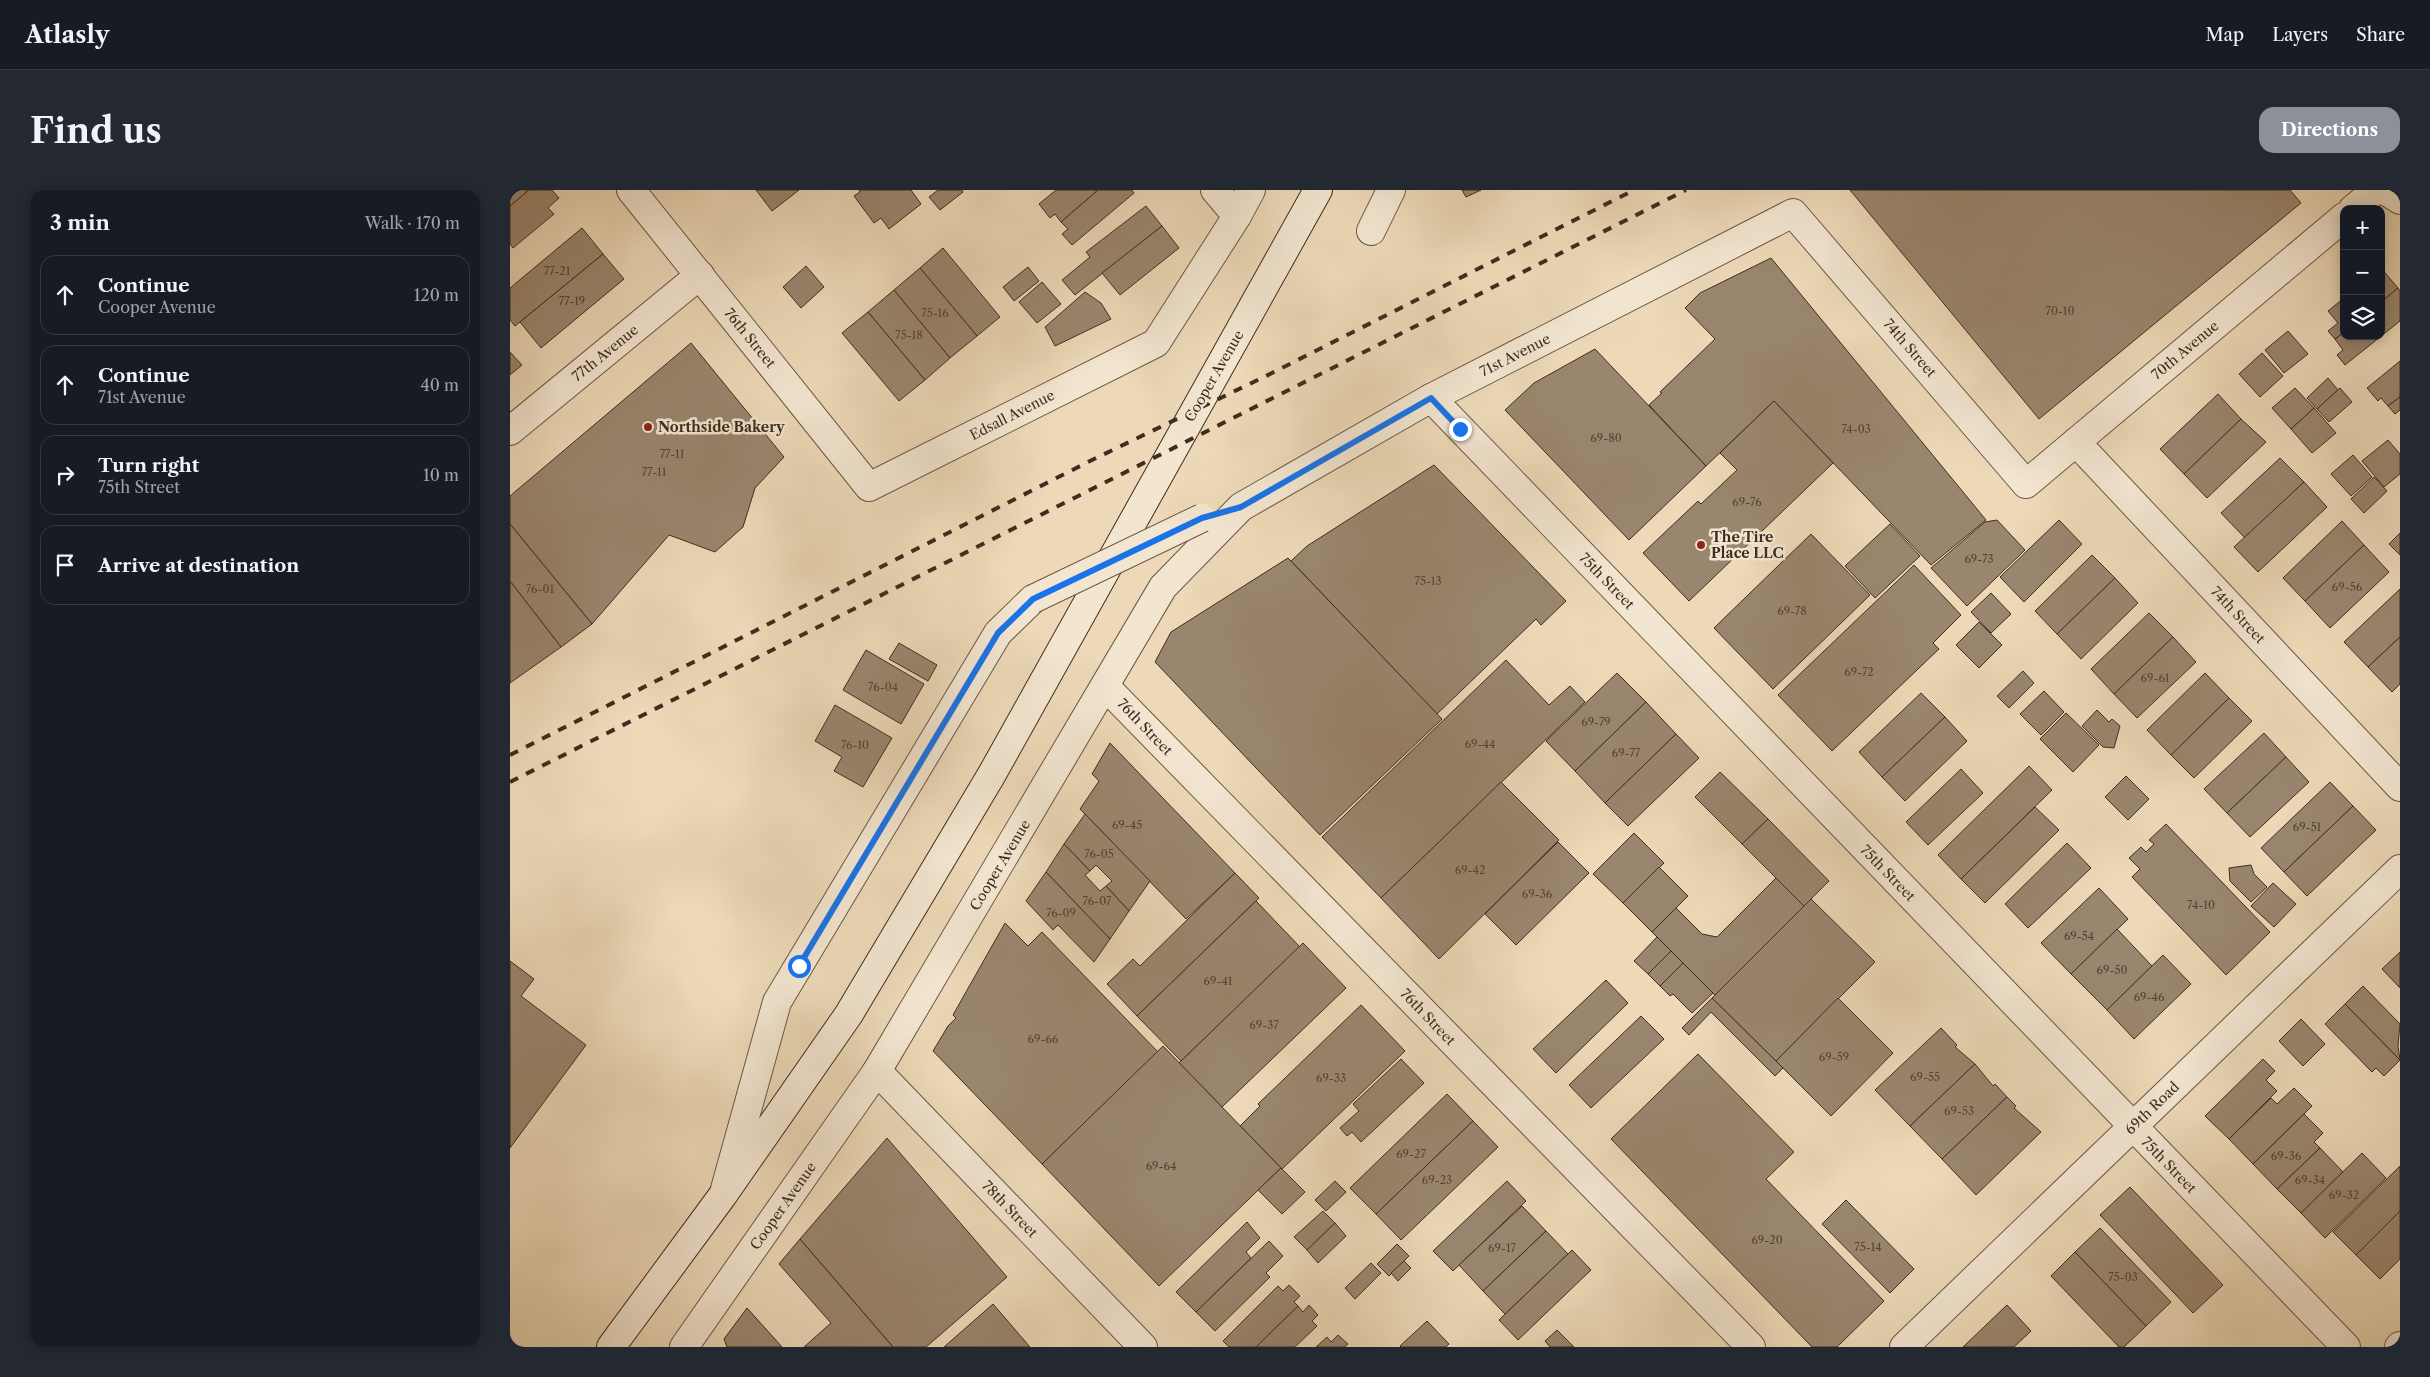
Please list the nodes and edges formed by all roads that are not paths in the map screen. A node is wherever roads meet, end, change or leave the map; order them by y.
1 (631, 190) edge
2 (1215, 190) edge
3 (1251, 190) edge
4 (1318, 190) edge
5 (1392, 190) edge
6 (2376, 190) edge
7 (2384, 190) edge
8 (2400, 200) edge
9 (2359, 205) edge
10 (1793, 213) joint
11 (1237, 216) junction
12 (2340, 220) edge
13 (1371, 231) dead end
14 (700, 275) junction
15 (1431, 398) junction
16 (510, 431) edge
17 (2076, 442) junction
18 (2026, 484) joint
19 (869, 487) joint
20 (1241, 507) junction
21 (1105, 686) junction
22 (2400, 787) edge
23 (2400, 869) edge
24 (878, 1071) junction
25 (2132, 1127) junction
26 (723, 1195) junction
27 (611, 1347) edge
28 (684, 1347) edge
29 (1143, 1347) edge
30 (1751, 1347) edge
31 (1904, 1347) edge
32 (2346, 1347) edge

1 - 14 street, 76th Street
2 - 11 street
3 - 11 street
4 - 26 street, Cooper Avenue
5 - 13 street
6 - 9 street
7 - 8 street
10 - 15 street, 71st Avenue
10 - 18 street, 74th Street
11 - 19 street, Edsall Avenue
12 - 17 street, 70th Avenue
14 - 16 street, 77th Avenue
14 - 19 street, 76th Street
15 - 20 street, 71st Avenue
15 - 25 street, 75th Street
17 - 18 street, 70th Avenue
17 - 22 street, 74th Street
20 - 21 street, Cooper Avenue
20 - 26 street, Cooper Avenue, bridge
21 - 24 street, Cooper Avenue
21 - 30 street, 76th Street
23 - 25 street, 69th Road
24 - 28 street, Cooper Avenue
24 - 29 street, 78th Street
25 - 31 street, 69th Road
25 - 32 street, 75th Street
26 - 27 street, Cooper Avenue

